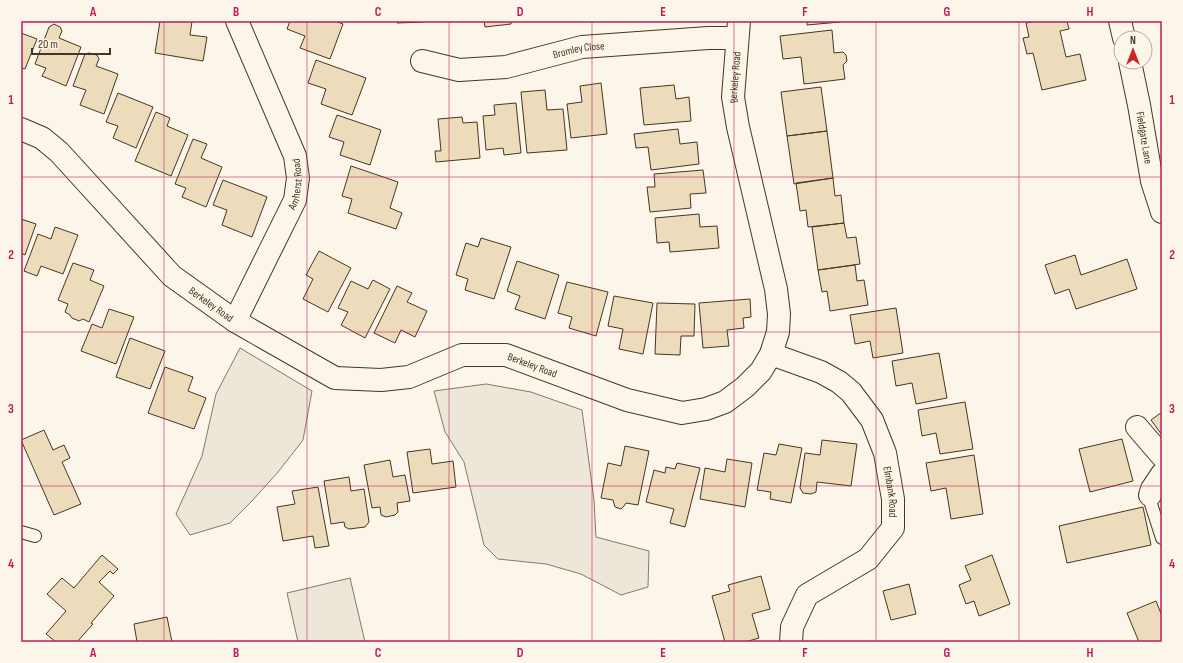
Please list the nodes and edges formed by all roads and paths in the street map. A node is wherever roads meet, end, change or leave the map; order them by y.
1 (237, 21) edge
2 (738, 30) edge
3 (422, 61) dead end
4 (1132, 70) edge
5 (21, 129) edge
6 (1157, 179) edge
7 (1162, 212) edge
8 (235, 321) junction
9 (772, 354) junction
10 (1137, 426) dead end
11 (1162, 456) edge
12 (1162, 474) edge
13 (1150, 495) joint
14 (21, 532) edge
15 (35, 536) dead end
16 (1162, 538) edge
17 (791, 642) edge

1 - 8 street, Amherst Road
2 - 3 street, Bromley Close
2 - 9 street, Berkeley Road
4 - 6 street, Fieldgate Lane
5 - 8 street, Berkeley Road
6 - 7 street, Fieldgate Lane
8 - 9 street, Berkeley Road
9 - 17 street, Elmbank Road
10 - 11 street
12 - 13 street
13 - 16 lane
14 - 15 lane

